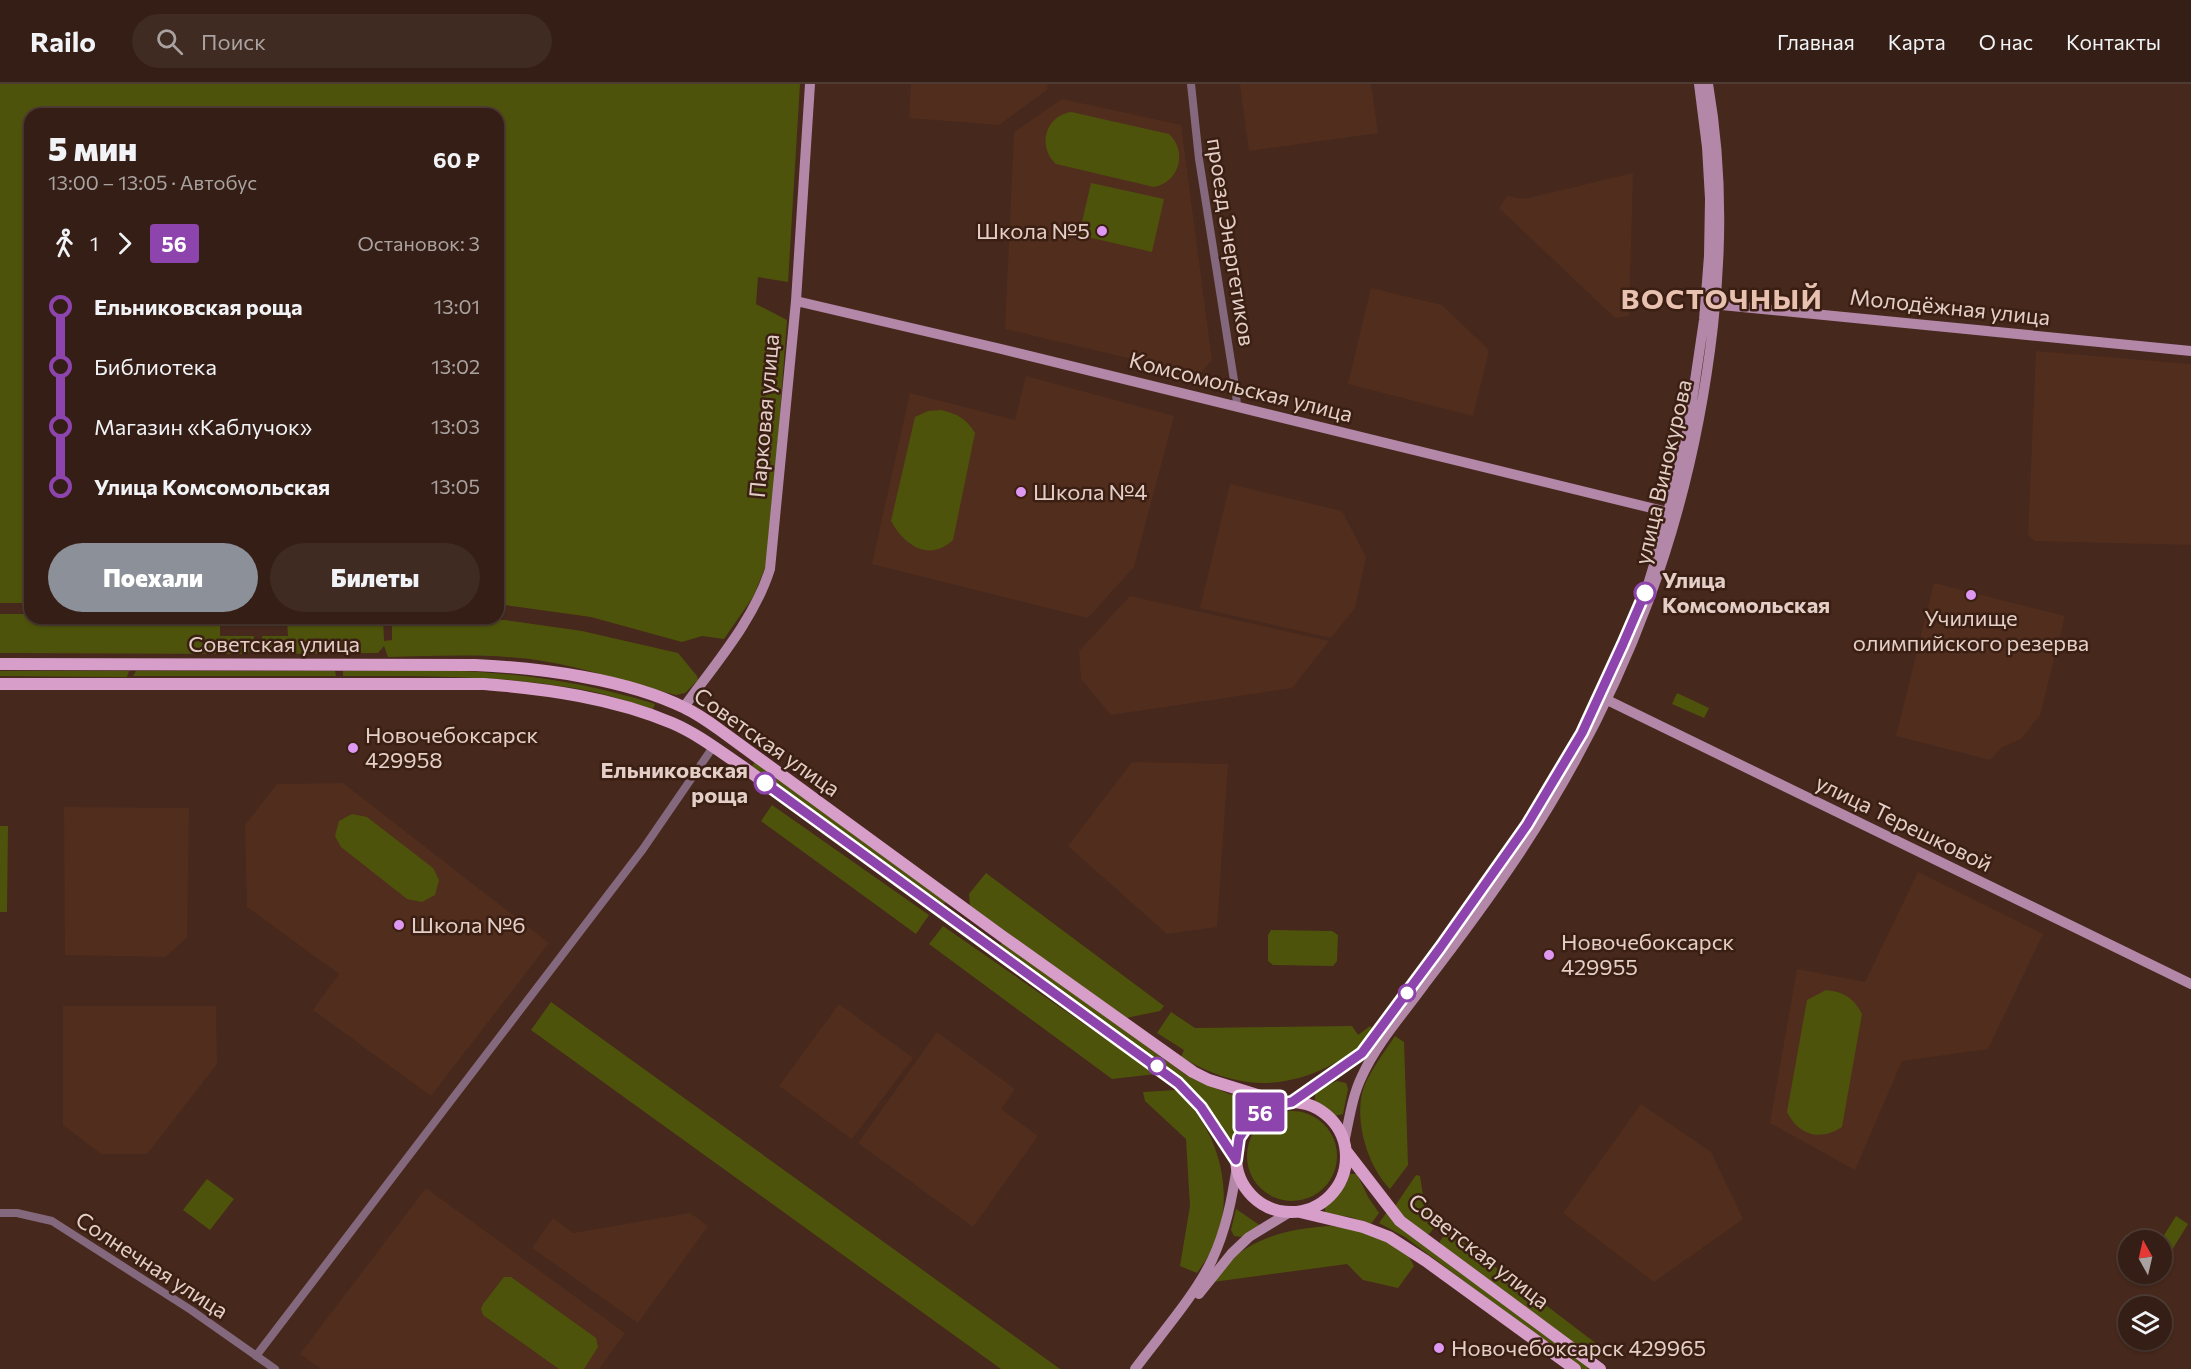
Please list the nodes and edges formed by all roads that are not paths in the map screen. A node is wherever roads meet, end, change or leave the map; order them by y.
1 (810, 84) edge
2 (1191, 84) edge
3 (1699, 84) edge
4 (1708, 84) edge
5 (1712, 146) junction
6 (796, 301) junction
7 (1710, 304) junction
8 (2191, 351) edge
9 (1237, 406) junction
10 (1673, 514) junction
11 (0, 664) edge
12 (0, 684) edge
13 (1604, 698) junction
14 (684, 707) junction
15 (674, 723) junction
16 (1586, 735) junction
17 (713, 747) junction
18 (2191, 984) edge
19 (1287, 1102) junction
20 (1345, 1147) junction
21 (1237, 1163) junction
22 (1294, 1212) junction
23 (0, 1213) edge
24 (256, 1356) junction
25 (275, 1369) edge
26 (1135, 1369) edge
27 (1143, 1369) edge
28 (1575, 1369) edge
29 (1600, 1369) edge

1 - 6 street, Парковая улица
2 - 9 street, проезд Энергетиков
3 - 5 street, улица Винокурова
4 - 5 street, улица Винокурова
5 - 7 street, улица Винокурова
6 - 9 street, Комсомольская улица
6 - 14 street, Парковая улица
7 - 8 street, Молодёжная улица
7 - 10 street, улица Винокурова
9 - 10 street, Комсомольская улица
10 - 13 street, улица Винокурова
11 - 14 main road, Советская улица
12 - 15 main road, Советская улица
13 - 16 street, улица Винокурова
13 - 18 street, улица Терешковой
14 - 15 main road, Парковая улица
14 - 19 main road, Советская улица
15 - 17 main road, Советская улица
16 - 19 street, улица Винокурова
16 - 20 street, улица Винокурова
17 - 21 main road, Советская улица
17 - 24 street
19 - 20 main road
19 - 21 main road
20 - 22 main road
20 - 29 main road, Советская улица
21 - 22 main road
21 - 26 street
22 - 27 street
22 - 28 main road, Советская улица
23 - 24 street, Солнечная улица
24 - 25 street, Солнечная улица

